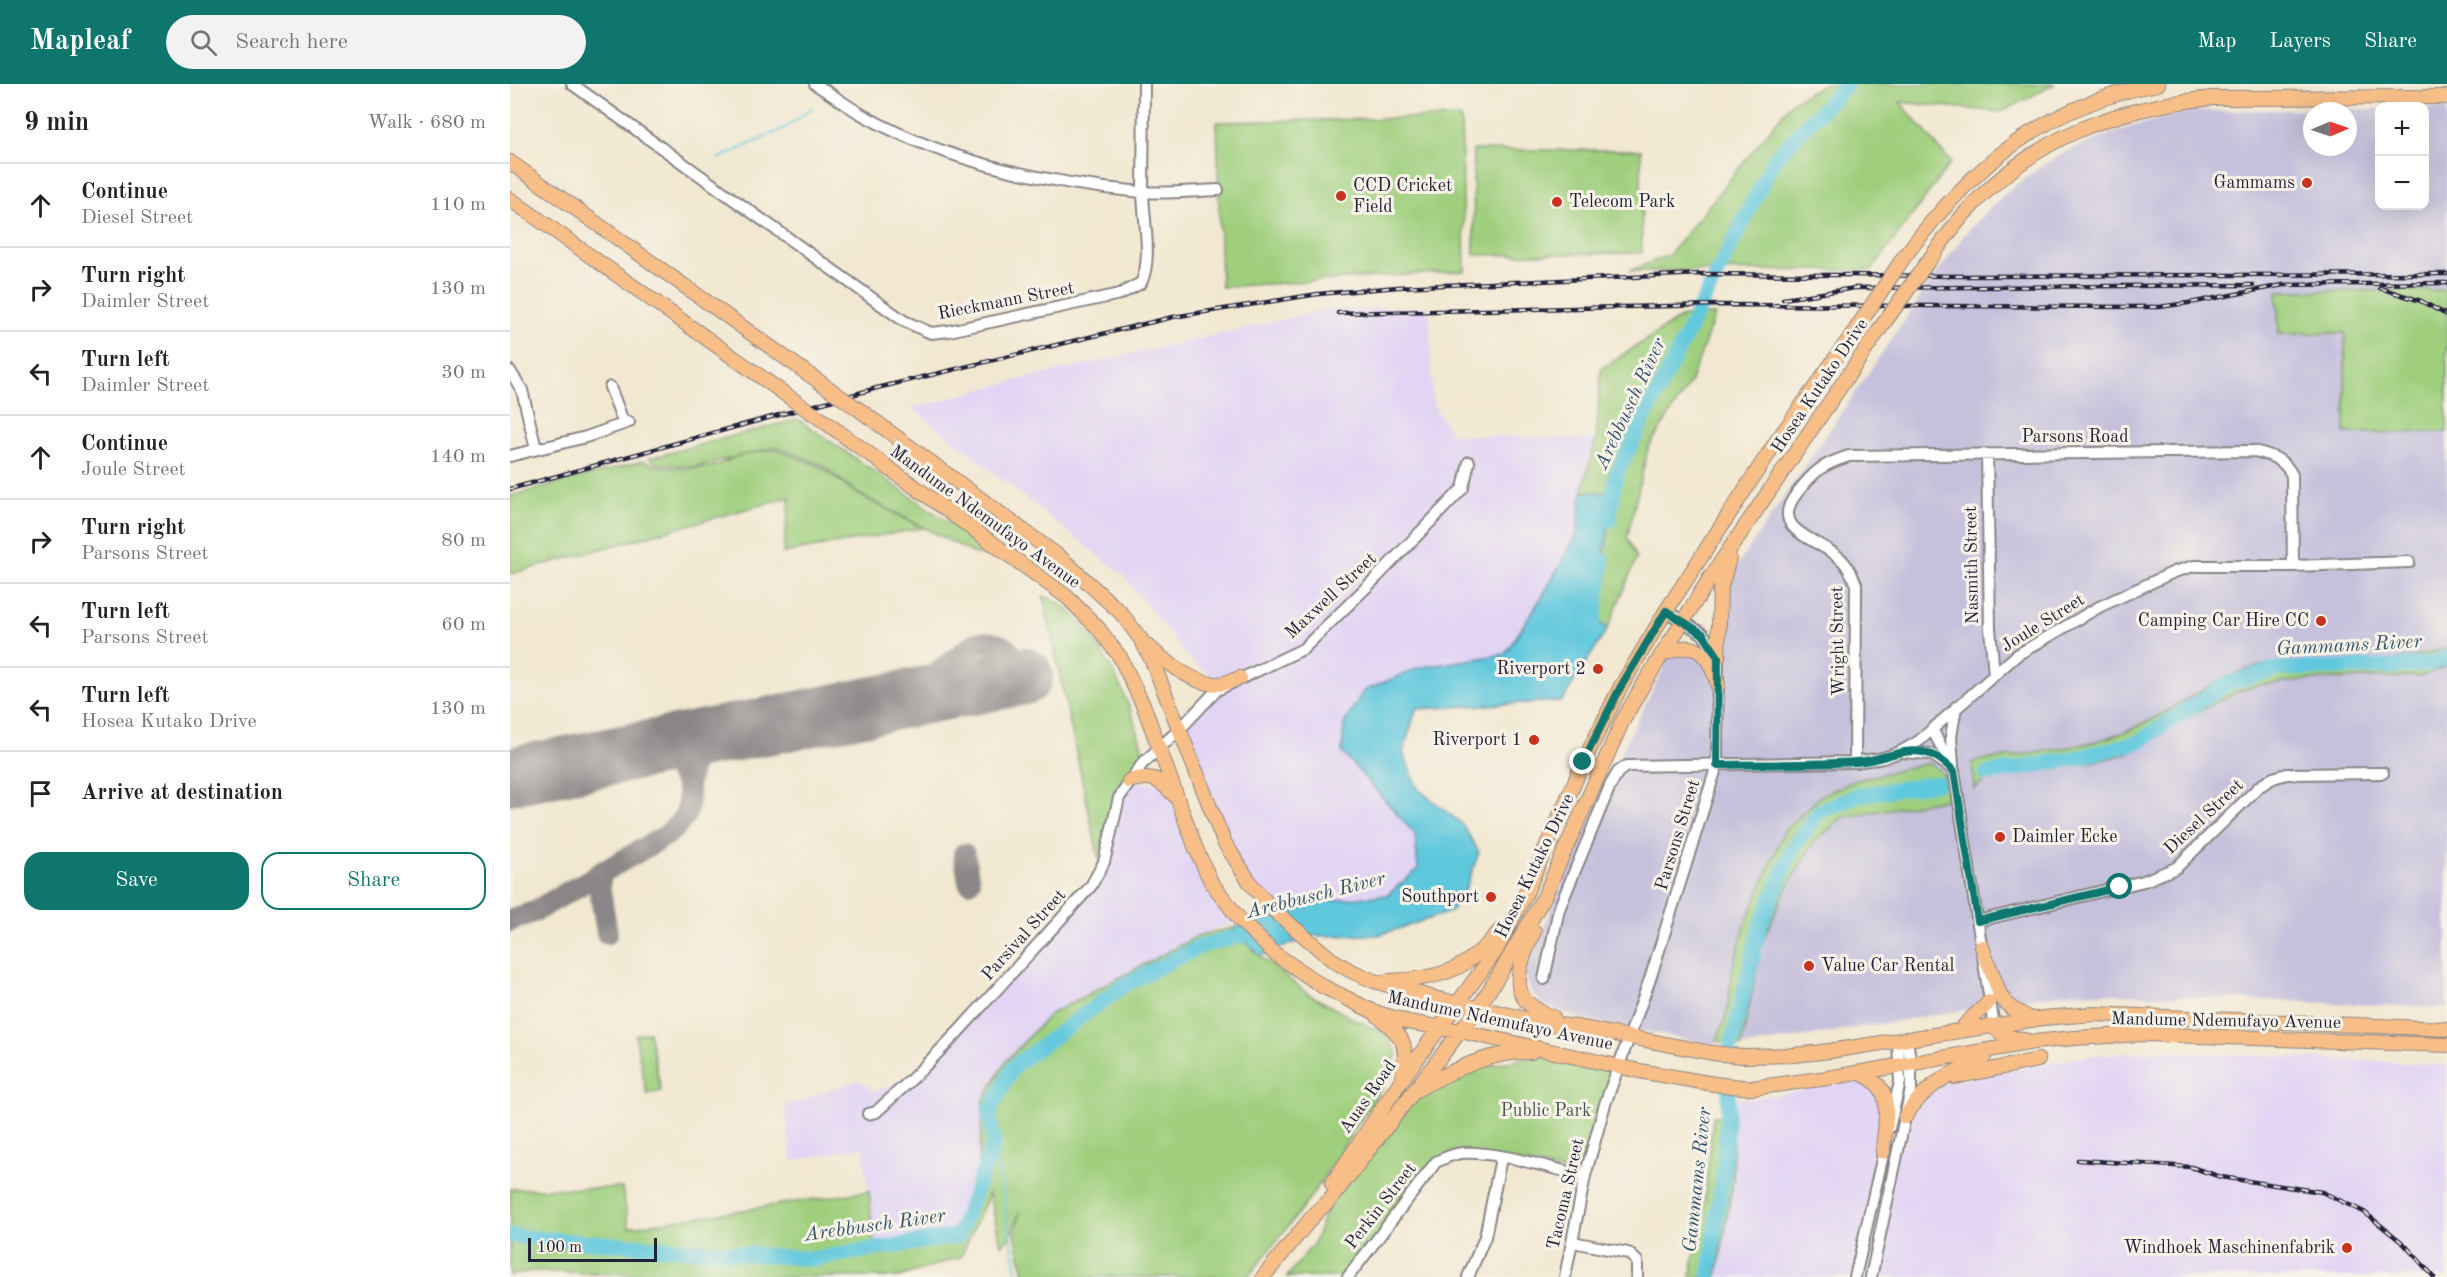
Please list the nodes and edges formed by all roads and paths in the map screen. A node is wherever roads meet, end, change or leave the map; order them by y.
1 (572, 84) edge
2 (815, 84) edge
3 (1144, 84) edge
4 (2158, 84) edge
5 (2447, 97) edge
6 (510, 162) edge
7 (1218, 190) dead end
8 (1143, 192) junction
9 (510, 199) edge
10 (510, 371) edge
11 (610, 387) dead end
12 (536, 449) junction
13 (1987, 454) junction
14 (510, 456) edge
15 (1469, 462) dead end
16 (1787, 516) joint
17 (1735, 542) junction
18 (2409, 562) dead end
19 (2293, 566) junction
20 (1666, 611) junction
21 (1683, 621) junction
22 (1142, 641) junction
23 (1661, 655) junction
24 (1718, 657) junction
25 (1994, 675) junction
26 (1240, 678) junction
27 (1718, 685) junction
28 (1956, 707) junction
29 (1180, 729) junction
30 (1932, 729) junction
31 (1160, 747) junction
32 (1900, 752) junction
33 (1855, 762) junction
34 (1717, 765) junction
35 (1954, 771) junction
36 (2383, 773) dead end
37 (1129, 781) junction
38 (1179, 800) junction
39 (1573, 834) junction
40 (1526, 893) junction
41 (1978, 921) junction
42 (1982, 947) junction
43 (1544, 980) dead end
44 (1374, 981) junction
45 (1989, 1002) junction
46 (1458, 1004) junction
47 (1478, 1008) junction
48 (2118, 1011) junction
49 (1374, 1012) junction
50 (2033, 1020) junction
51 (1441, 1027) junction
52 (1578, 1027) junction
53 (1994, 1027) junction
54 (2447, 1029) edge
55 (1460, 1031) junction
56 (1961, 1031) junction
57 (2143, 1034) junction
58 (1630, 1037) junction
59 (1903, 1040) junction
60 (2034, 1042) junction
61 (2447, 1045) edge
62 (1997, 1050) junction
63 (1624, 1051) joint
64 (1557, 1053) junction
65 (2038, 1060) dead end
66 (1619, 1065) junction
67 (1906, 1066) junction
68 (1860, 1073) junction
69 (1941, 1080) junction
70 (1400, 1082) junction
71 (1410, 1094) junction
72 (868, 1114) dead end
73 (1905, 1117) junction
74 (1883, 1152) junction
75 (1502, 1158) junction
76 (1585, 1176) junction
77 (1314, 1215) junction
78 (1573, 1242) junction
79 (1263, 1277) edge
80 (1348, 1277) edge
81 (1468, 1277) edge
82 (1565, 1277) edge
83 (1637, 1277) edge
84 (1855, 1277) edge
85 (1871, 1277) edge

1 - 8 street, Rieckmann Street
2 - 8 street
3 - 8 street, Rieckmann Street
4 - 20 main road, Hosea Kutako Drive, bridge
5 - 17 main road, Hosea Kutako Drive, bridge
6 - 22 main road, Mandume Ndemufayo Avenue, bridge
7 - 8 street
9 - 31 main road, Mandume Ndemufayo Avenue, bridge
10 - 12 street
11 - 12 street
12 - 14 street
13 - 16 street, Parsons Road
13 - 19 street, Parsons Road
13 - 25 street, Nasmith Street
15 - 26 street, Maxwell Street
16 - 33 street, Wright Street
17 - 21 main road, Hosea Kutako Drive
17 - 24 main road
18 - 19 street, Joule Street
19 - 25 street, Joule Street
20 - 21 street
20 - 40 main road, Hosea Kutako Drive
21 - 23 main road, Hosea Kutako Drive
21 - 24 street
22 - 26 main road
22 - 29 main road, Mandume Ndemufayo Avenue
23 - 27 main road
23 - 39 main road, Hosea Kutako Drive
24 - 27 street, Parsons Street
25 - 28 street, Joule Street
26 - 29 street, Maxwell Street
27 - 34 street, Parsons Street
28 - 30 street, Joule Street
28 - 35 street
29 - 31 street, Maxwell Street
29 - 44 main road, Mandume Ndemufayo Avenue
30 - 32 street, Joule Street
30 - 35 street
31 - 37 street, Parsival Street
31 - 38 main road, Mandume Ndemufayo Avenue
32 - 33 street, Joule Street
32 - 35 street
33 - 34 street, Joule Street
34 - 43 street, Joule Street
34 - 58 street, Parsons Street
35 - 41 street
36 - 41 street, Diesel Street
37 - 38 main road
37 - 72 street, Parsival Street
38 - 49 main road, Mandume Ndemufayo Avenue
39 - 47 main road, Hosea Kutako Drive
39 - 52 main road
40 - 44 main road
40 - 46 main road, Hosea Kutako Drive
41 - 42 street
42 - 45 street
42 - 50 main road
44 - 46 main road, Mandume Ndemufayo Avenue
45 - 53 street
45 - 56 main road
46 - 47 main road, Mandume Ndemufayo Avenue
46 - 51 main road, Auas Road
47 - 52 main road, Mandume Ndemufayo Avenue
47 - 55 main road, Hosea Kutako Drive
48 - 50 main road, Mandume Ndemufayo Avenue
48 - 54 main road, Mandume Ndemufayo Avenue
48 - 57 main road
49 - 51 main road, Mandume Ndemufayo Avenue
49 - 70 main road
50 - 53 main road, Mandume Ndemufayo Avenue
51 - 55 main road, Mandume Ndemufayo Avenue
51 - 70 main road, Auas Road
52 - 58 main road, Mandume Ndemufayo Avenue
53 - 56 main road, Mandume Ndemufayo Avenue
53 - 60 main road
55 - 64 main road, Mandume Ndemufayo Avenue
55 - 71 main road, Auas Road
56 - 59 main road, Mandume Ndemufayo Avenue
57 - 60 main road, Mandume Ndemufayo Avenue
57 - 61 main road, Mandume Ndemufayo Avenue
58 - 59 main road, Mandume Ndemufayo Avenue
58 - 63 street, Parsons Street
59 - 67 street
60 - 62 main road, Mandume Ndemufayo Avenue
62 - 67 main road, Mandume Ndemufayo Avenue
62 - 69 main road
63 - 66 street, Tacoma Street
64 - 66 main road, Mandume Ndemufayo Avenue
64 - 71 main road
65 - 69 main road
66 - 68 main road, Mandume Ndemufayo Avenue
66 - 76 street, Tacoma Street
67 - 68 main road, Mandume Ndemufayo Avenue
67 - 73 street
67 - 74 street
68 - 74 main road
69 - 73 main road
70 - 77 main road, Auas Road
71 - 77 main road, Auas Road
73 - 85 street
74 - 84 street
75 - 76 street, Perkin Street
75 - 80 street, Perkin Street
75 - 81 street
76 - 78 street, Tacoma Street
77 - 79 main road, Auas Road
78 - 82 street, Tacoma Street
78 - 83 street

